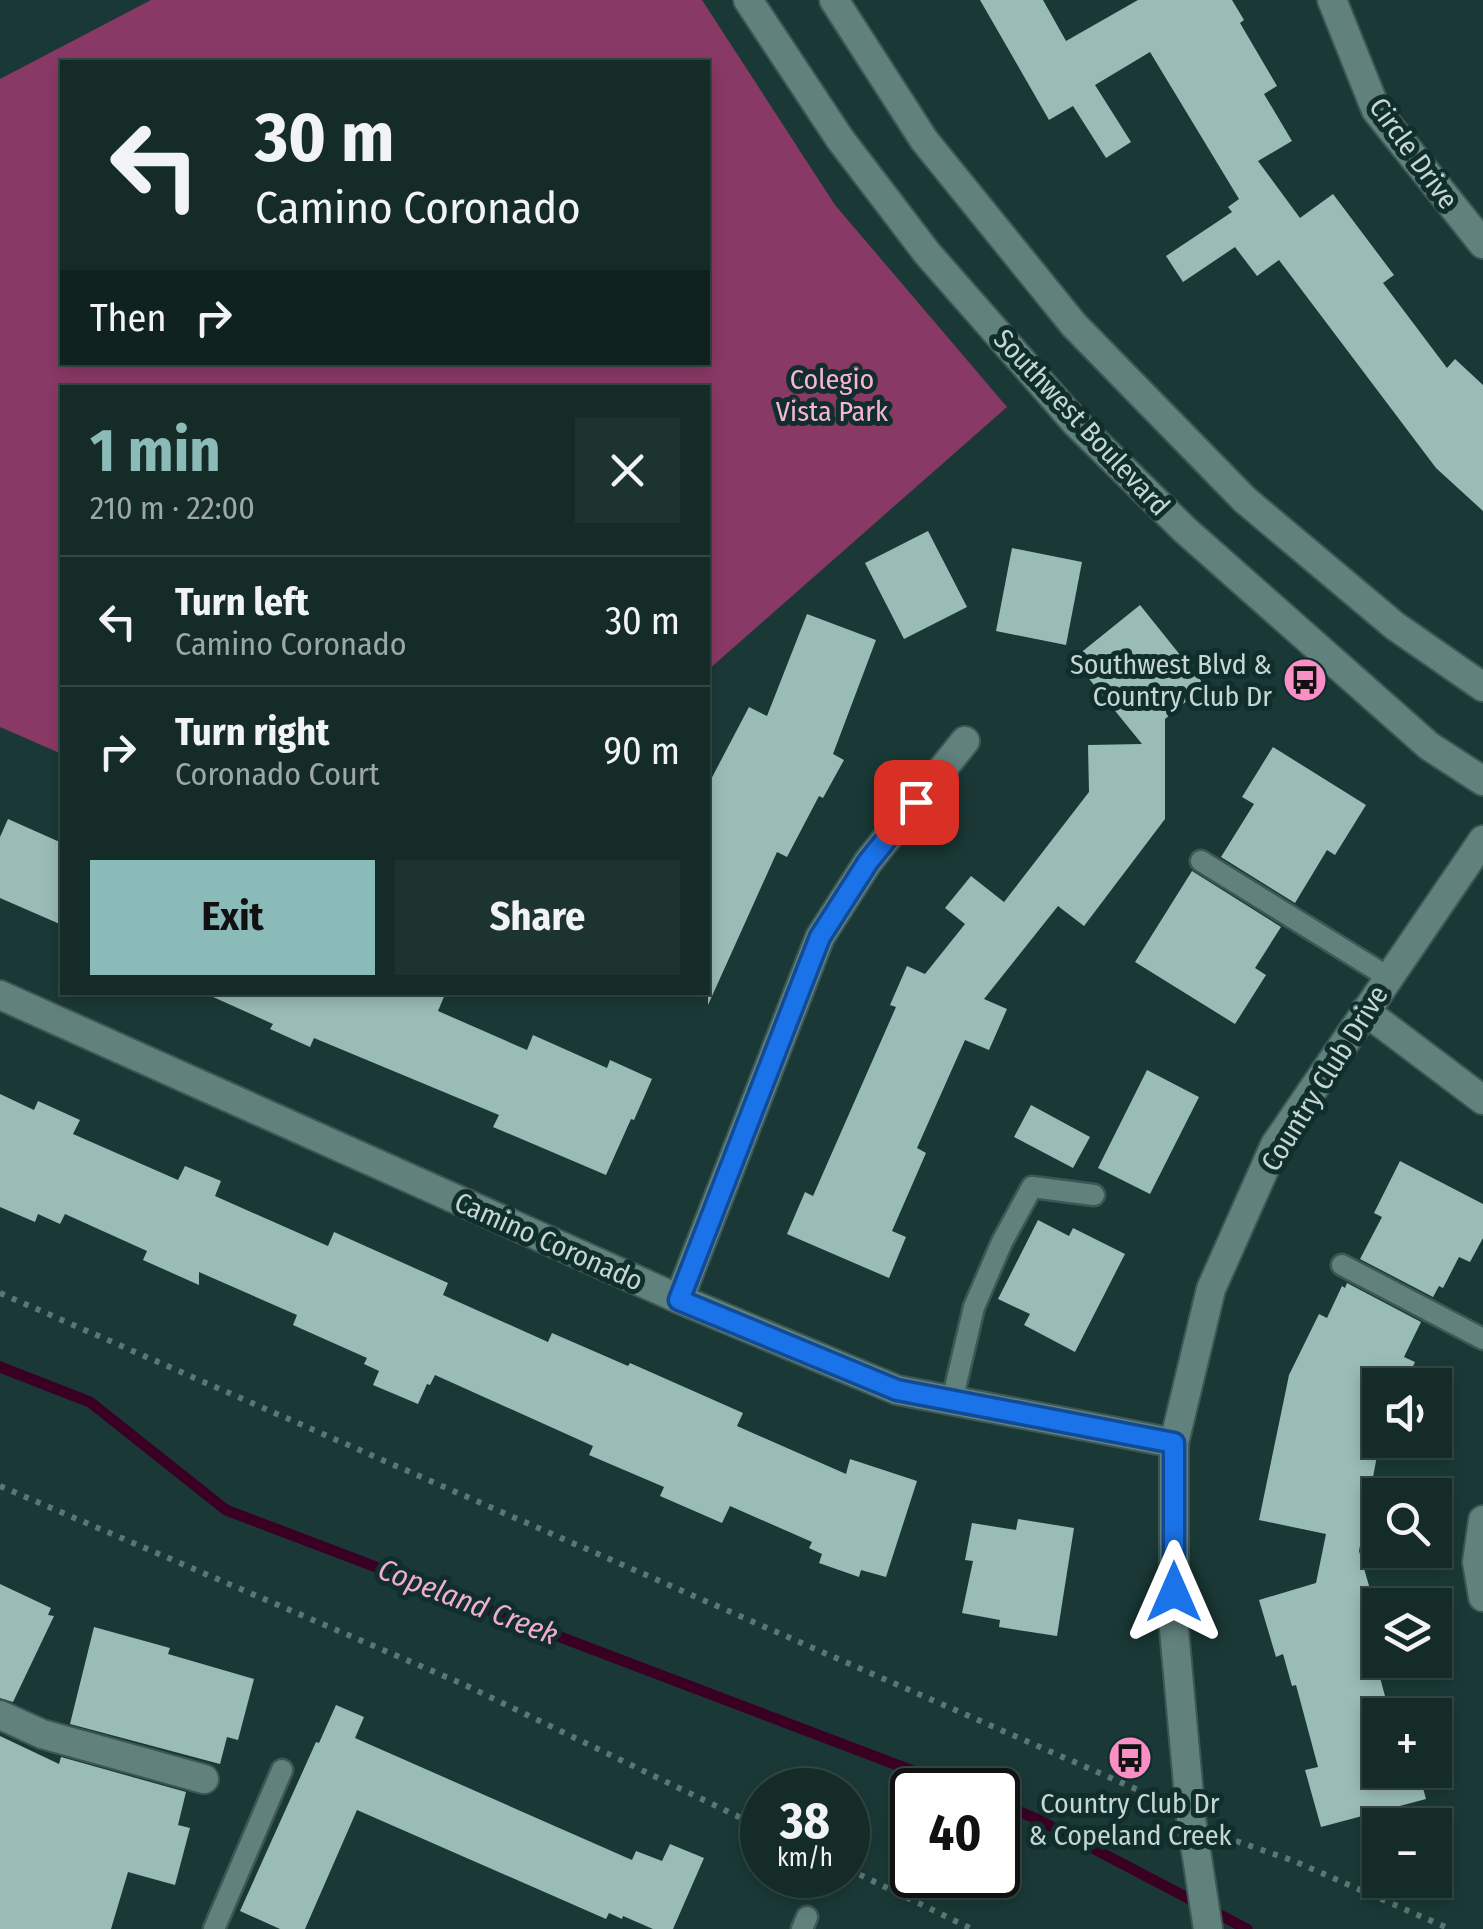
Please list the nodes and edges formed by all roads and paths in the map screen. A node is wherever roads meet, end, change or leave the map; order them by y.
1 (748, 0) edge
2 (834, 0) edge
3 (1332, 0) edge
4 (1483, 244) edge
5 (1483, 687) edge
6 (965, 741) dead end
7 (1483, 781) edge
8 (1483, 840) edge
9 (1201, 861) dead end
10 (1388, 977) junction
11 (0, 994) edge
12 (1364, 1012) junction
13 (1483, 1100) edge
14 (1094, 1195) dead end
15 (1342, 1264) dead end
16 (0, 1293) edge
17 (679, 1300) junction
18 (1483, 1339) edge
19 (952, 1401) junction
20 (1174, 1443) junction
21 (0, 1486) edge
22 (1483, 1520) edge
23 (1483, 1597) edge
24 (0, 1715) edge
25 (282, 1770) dead end
26 (204, 1779) dead end
27 (1143, 1792) dead end
28 (740, 1817) edge
29 (1236, 1841) dead end
30 (870, 1880) edge
31 (214, 1929) edge
32 (972, 1929) edge
33 (1208, 1929) edge
34 (1450, 1929) edge

1 - 7 street, Southwest Boulevard
2 - 5 street
3 - 4 street, Circle Drive
6 - 17 street
8 - 10 street, Country Club Drive
9 - 10 lane
10 - 12 street, Country Club Drive
11 - 17 street, Camino Coronado
12 - 13 street
12 - 20 street, Country Club Drive
14 - 19 lane
15 - 18 lane
16 - 27 path
17 - 19 street, Camino Coronado
19 - 20 street, Camino Coronado
20 - 33 street, Country Club Drive
21 - 28 path
22 - 23 street
24 - 26 street
25 - 31 lane
29 - 34 path
30 - 32 path

